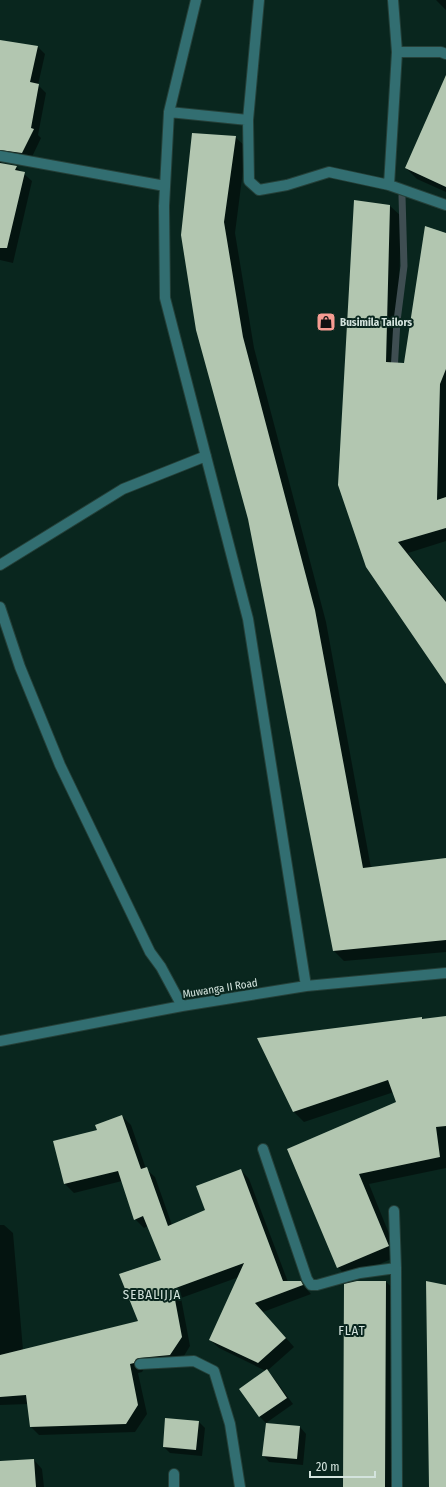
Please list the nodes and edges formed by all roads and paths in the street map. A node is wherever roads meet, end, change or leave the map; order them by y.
1 (196, 0) edge
2 (259, 0) edge
3 (393, 0) edge
4 (397, 52) junction
5 (446, 54) edge
6 (169, 112) junction
7 (248, 120) junction
8 (0, 156) edge
9 (390, 185) junction
10 (165, 186) junction
11 (446, 205) edge
12 (206, 456) junction
13 (0, 566) edge
14 (0, 607) edge
15 (446, 973) edge
16 (306, 986) junction
17 (182, 1006) junction
18 (0, 1041) edge
19 (263, 1149) dead end
20 (394, 1211) dead end
21 (396, 1268) junction
22 (140, 1364) dead end
23 (174, 1474) dead end
24 (174, 1487) edge
25 (240, 1487) edge
26 (397, 1487) edge

1 - 6 street
2 - 7 street
3 - 4 street
4 - 5 street
4 - 9 street
6 - 7 street
6 - 10 street
7 - 9 street
8 - 10 street
9 - 11 street
10 - 12 street
12 - 13 street
12 - 16 street
14 - 17 street
15 - 16 street, Muwanga II Road
16 - 17 street, Muwanga II Road
17 - 18 street, Muwanga II Road
19 - 21 street
20 - 21 street
21 - 26 street
22 - 25 street
23 - 24 street

